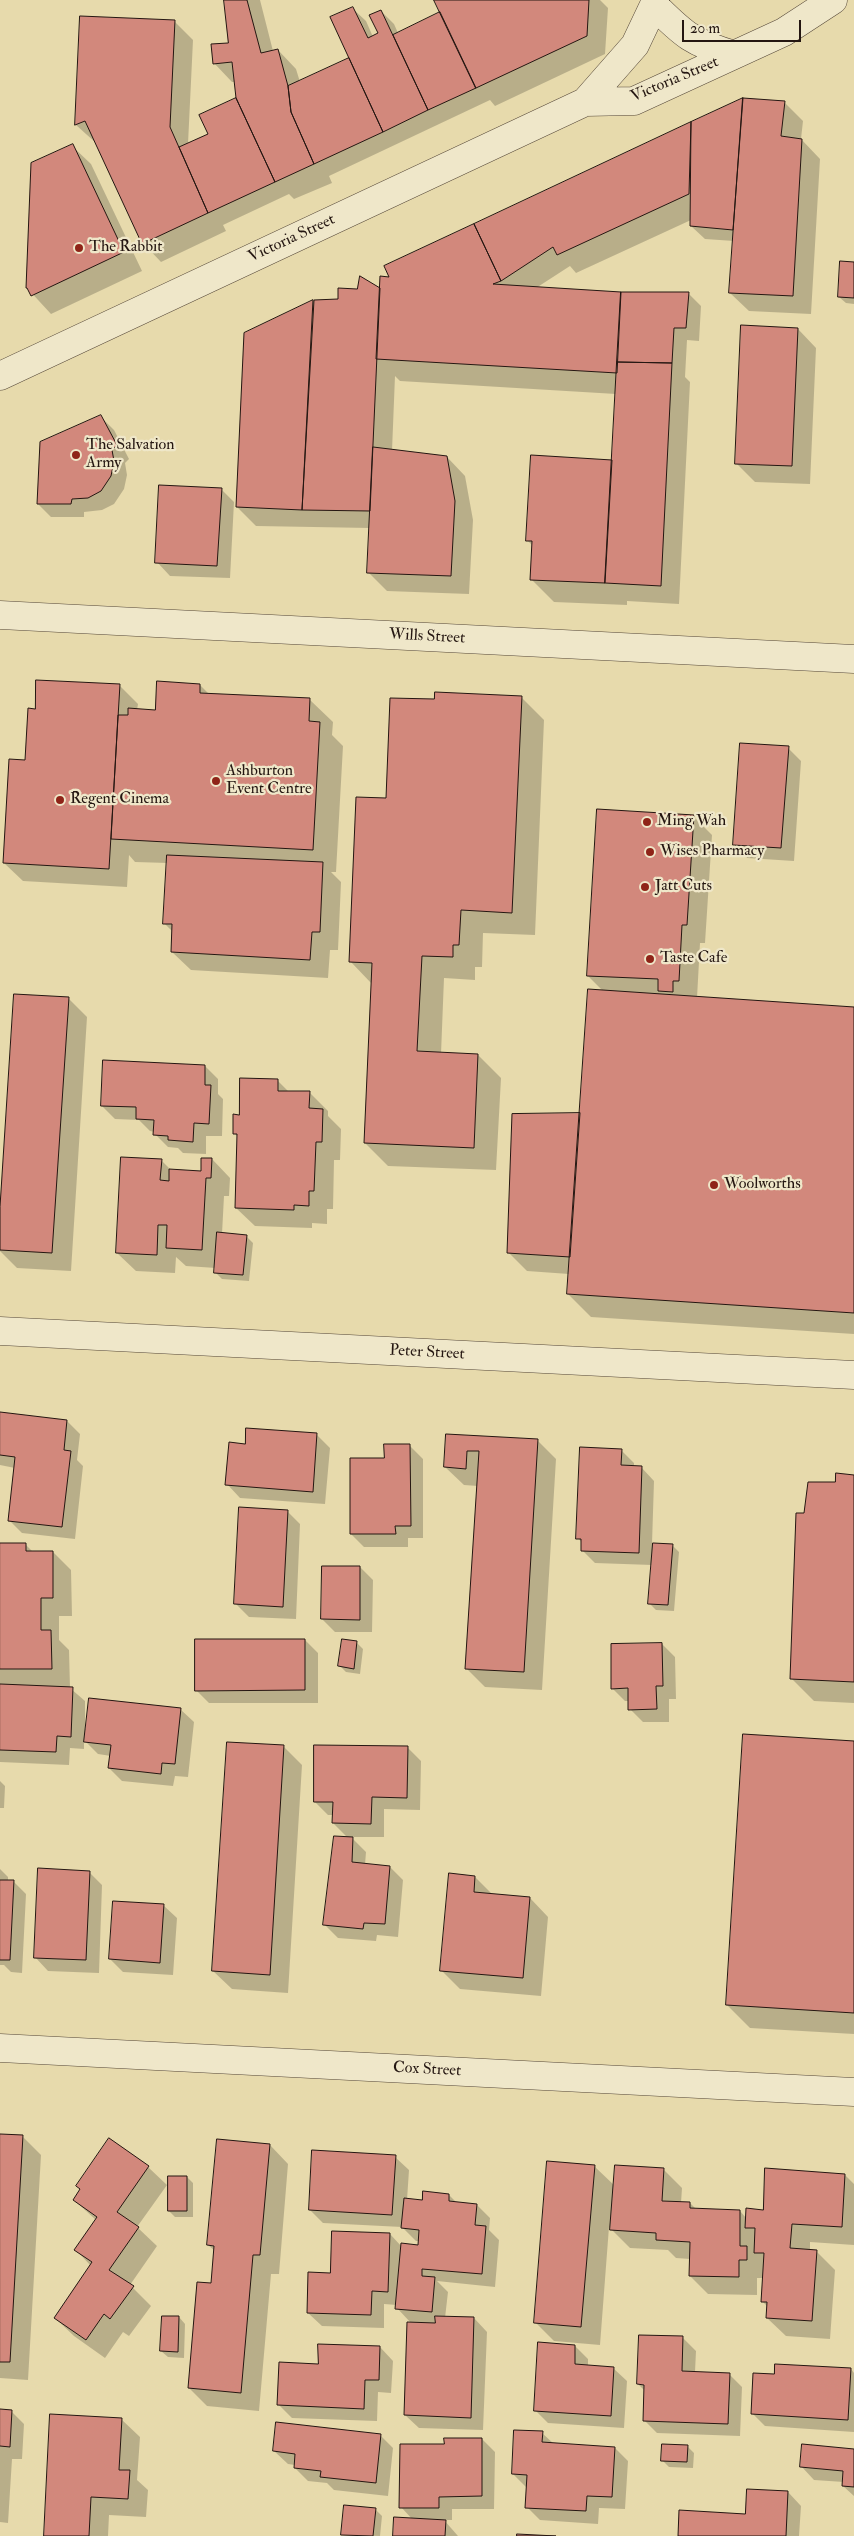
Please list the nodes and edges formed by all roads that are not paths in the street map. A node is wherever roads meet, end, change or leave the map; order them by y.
1 (834, 0) edge
2 (654, 3) edge
3 (734, 55) junction
4 (585, 102) junction
5 (0, 376) edge
6 (0, 615) edge
7 (854, 659) edge
8 (0, 1331) edge
9 (854, 1375) edge
10 (0, 2048) edge
11 (854, 2092) edge

1 - 3 street, Victoria Street
2 - 3 street, Victoria Street
2 - 4 street, Victoria Street
3 - 4 street, Victoria Street
4 - 5 street, Victoria Street
6 - 7 street, Wills Street
8 - 9 street, Peter Street
10 - 11 street, Cox Street

